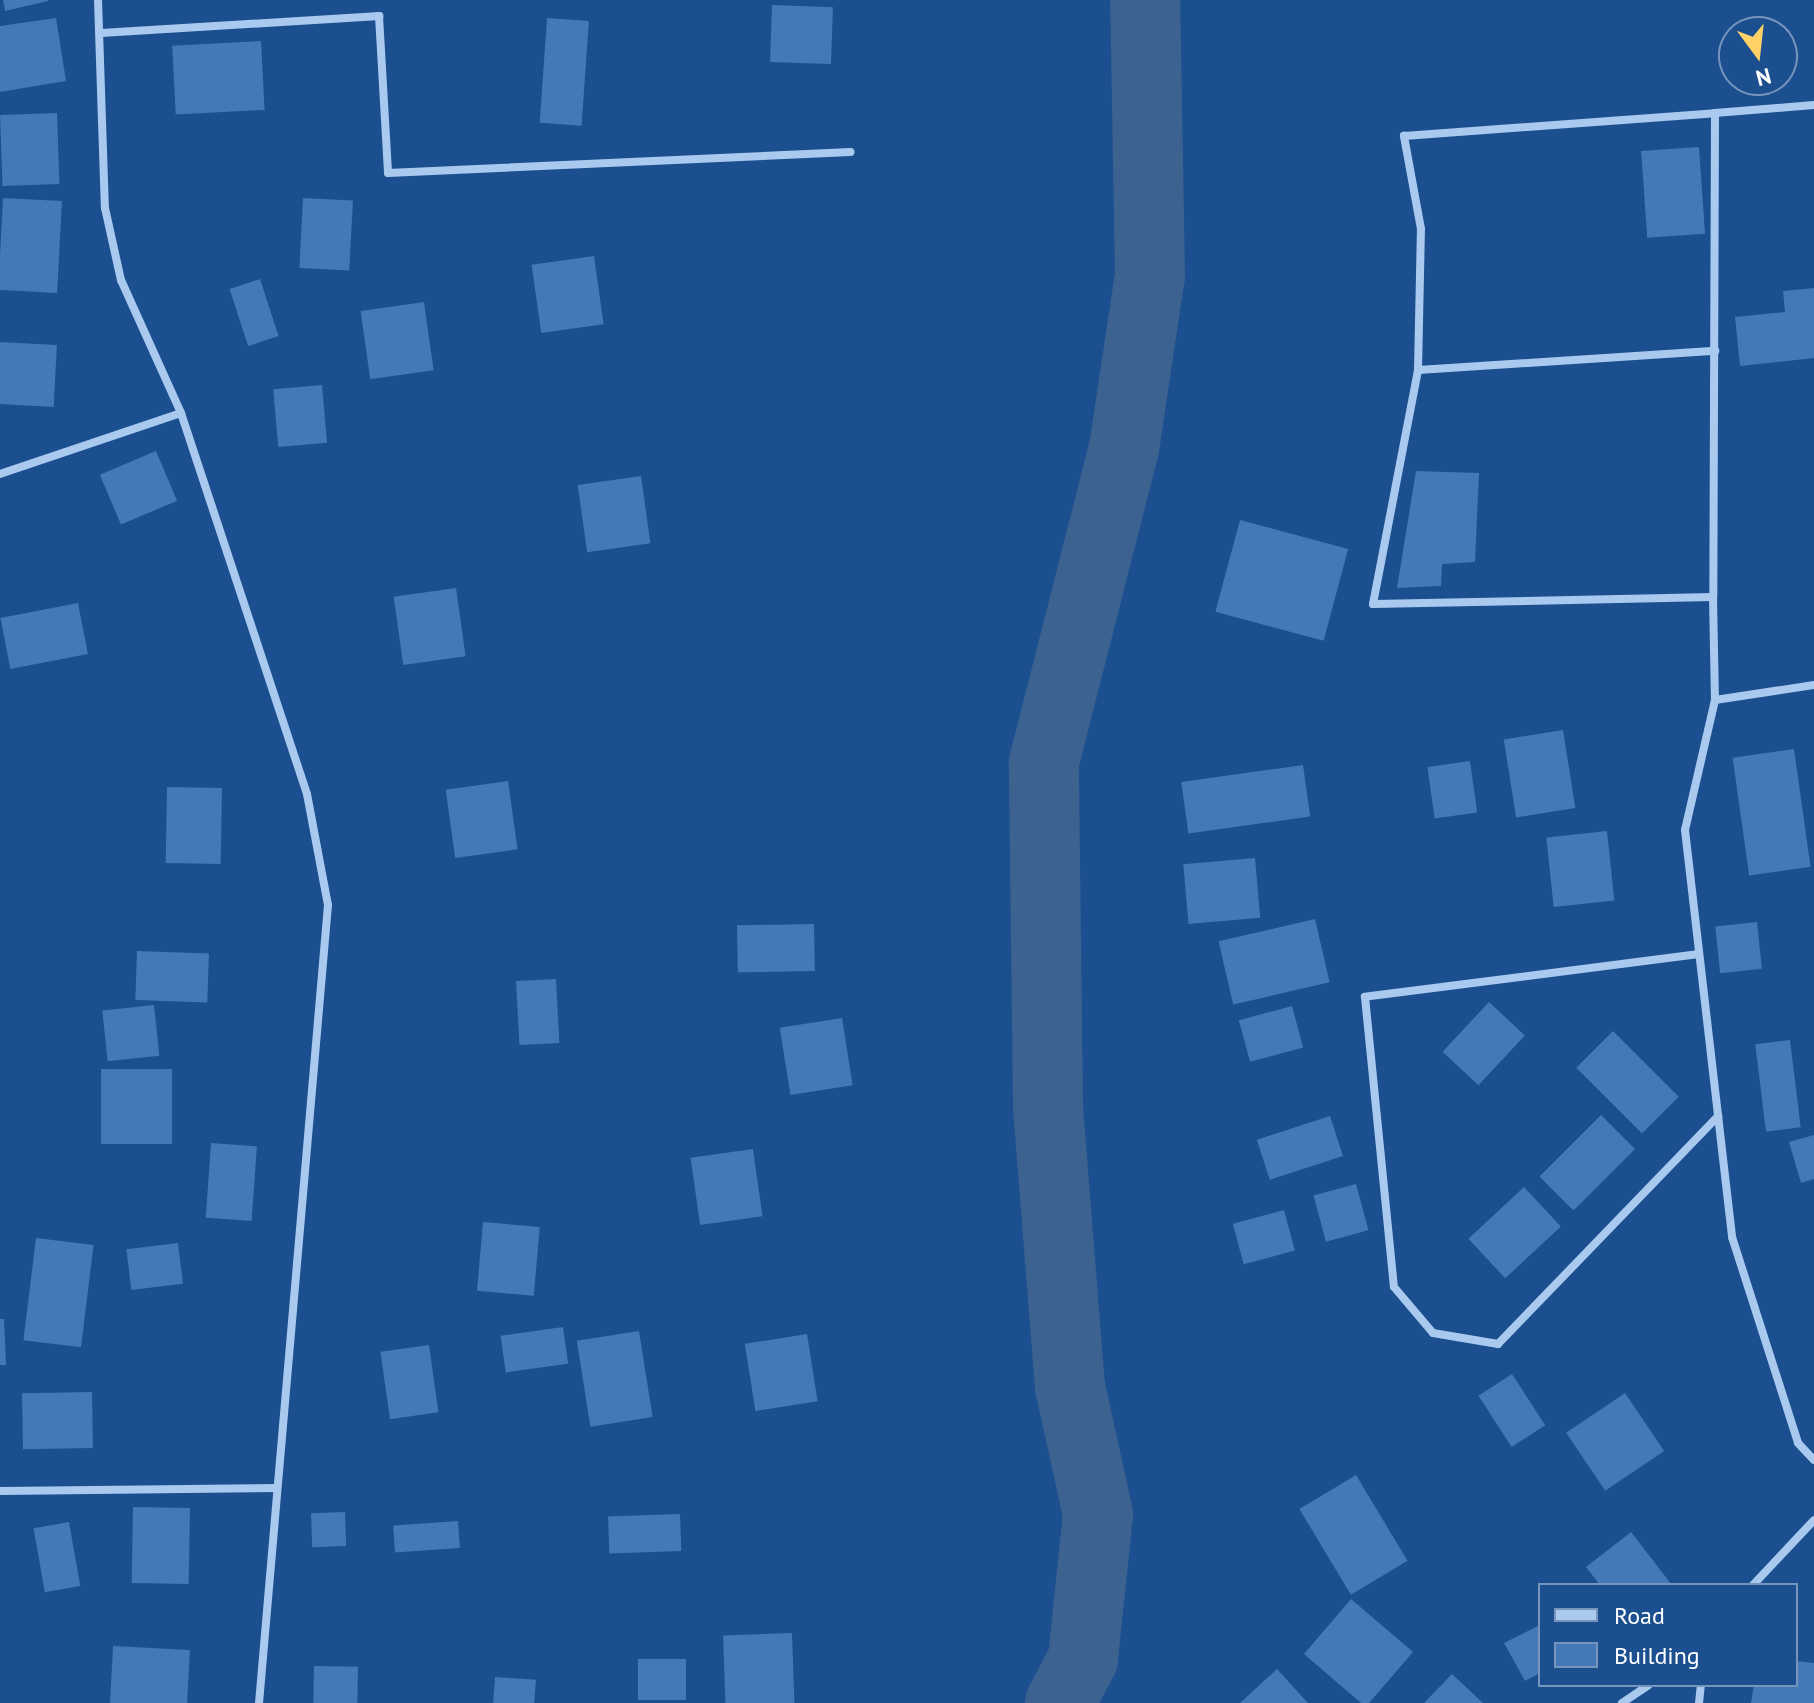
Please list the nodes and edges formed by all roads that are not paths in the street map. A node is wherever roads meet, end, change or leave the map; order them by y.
1 (98, 0) edge
2 (101, 33) junction
3 (1814, 105) edge
4 (1715, 113) junction
5 (851, 152) dead end
6 (1715, 351) junction
7 (1418, 370) junction
8 (181, 413) junction
9 (0, 474) edge
10 (1713, 597) junction
11 (1814, 685) edge
12 (1715, 700) junction
13 (1699, 954) junction
14 (1718, 1116) junction
15 (1814, 1460) edge
16 (277, 1488) junction
17 (0, 1491) edge
18 (1814, 1520) edge
19 (1755, 1583) edge
20 (1646, 1687) edge
21 (259, 1703) edge
22 (1622, 1703) edge

1 - 2 street
2 - 5 street
2 - 8 street
3 - 4 street
4 - 6 street
4 - 7 street
6 - 7 street
6 - 10 street
7 - 10 street
8 - 9 street
8 - 16 street
10 - 12 street
11 - 12 street
12 - 13 street
13 - 14 street
13 - 14 street
14 - 15 street
16 - 17 street
16 - 21 street
18 - 19 street
20 - 22 street

